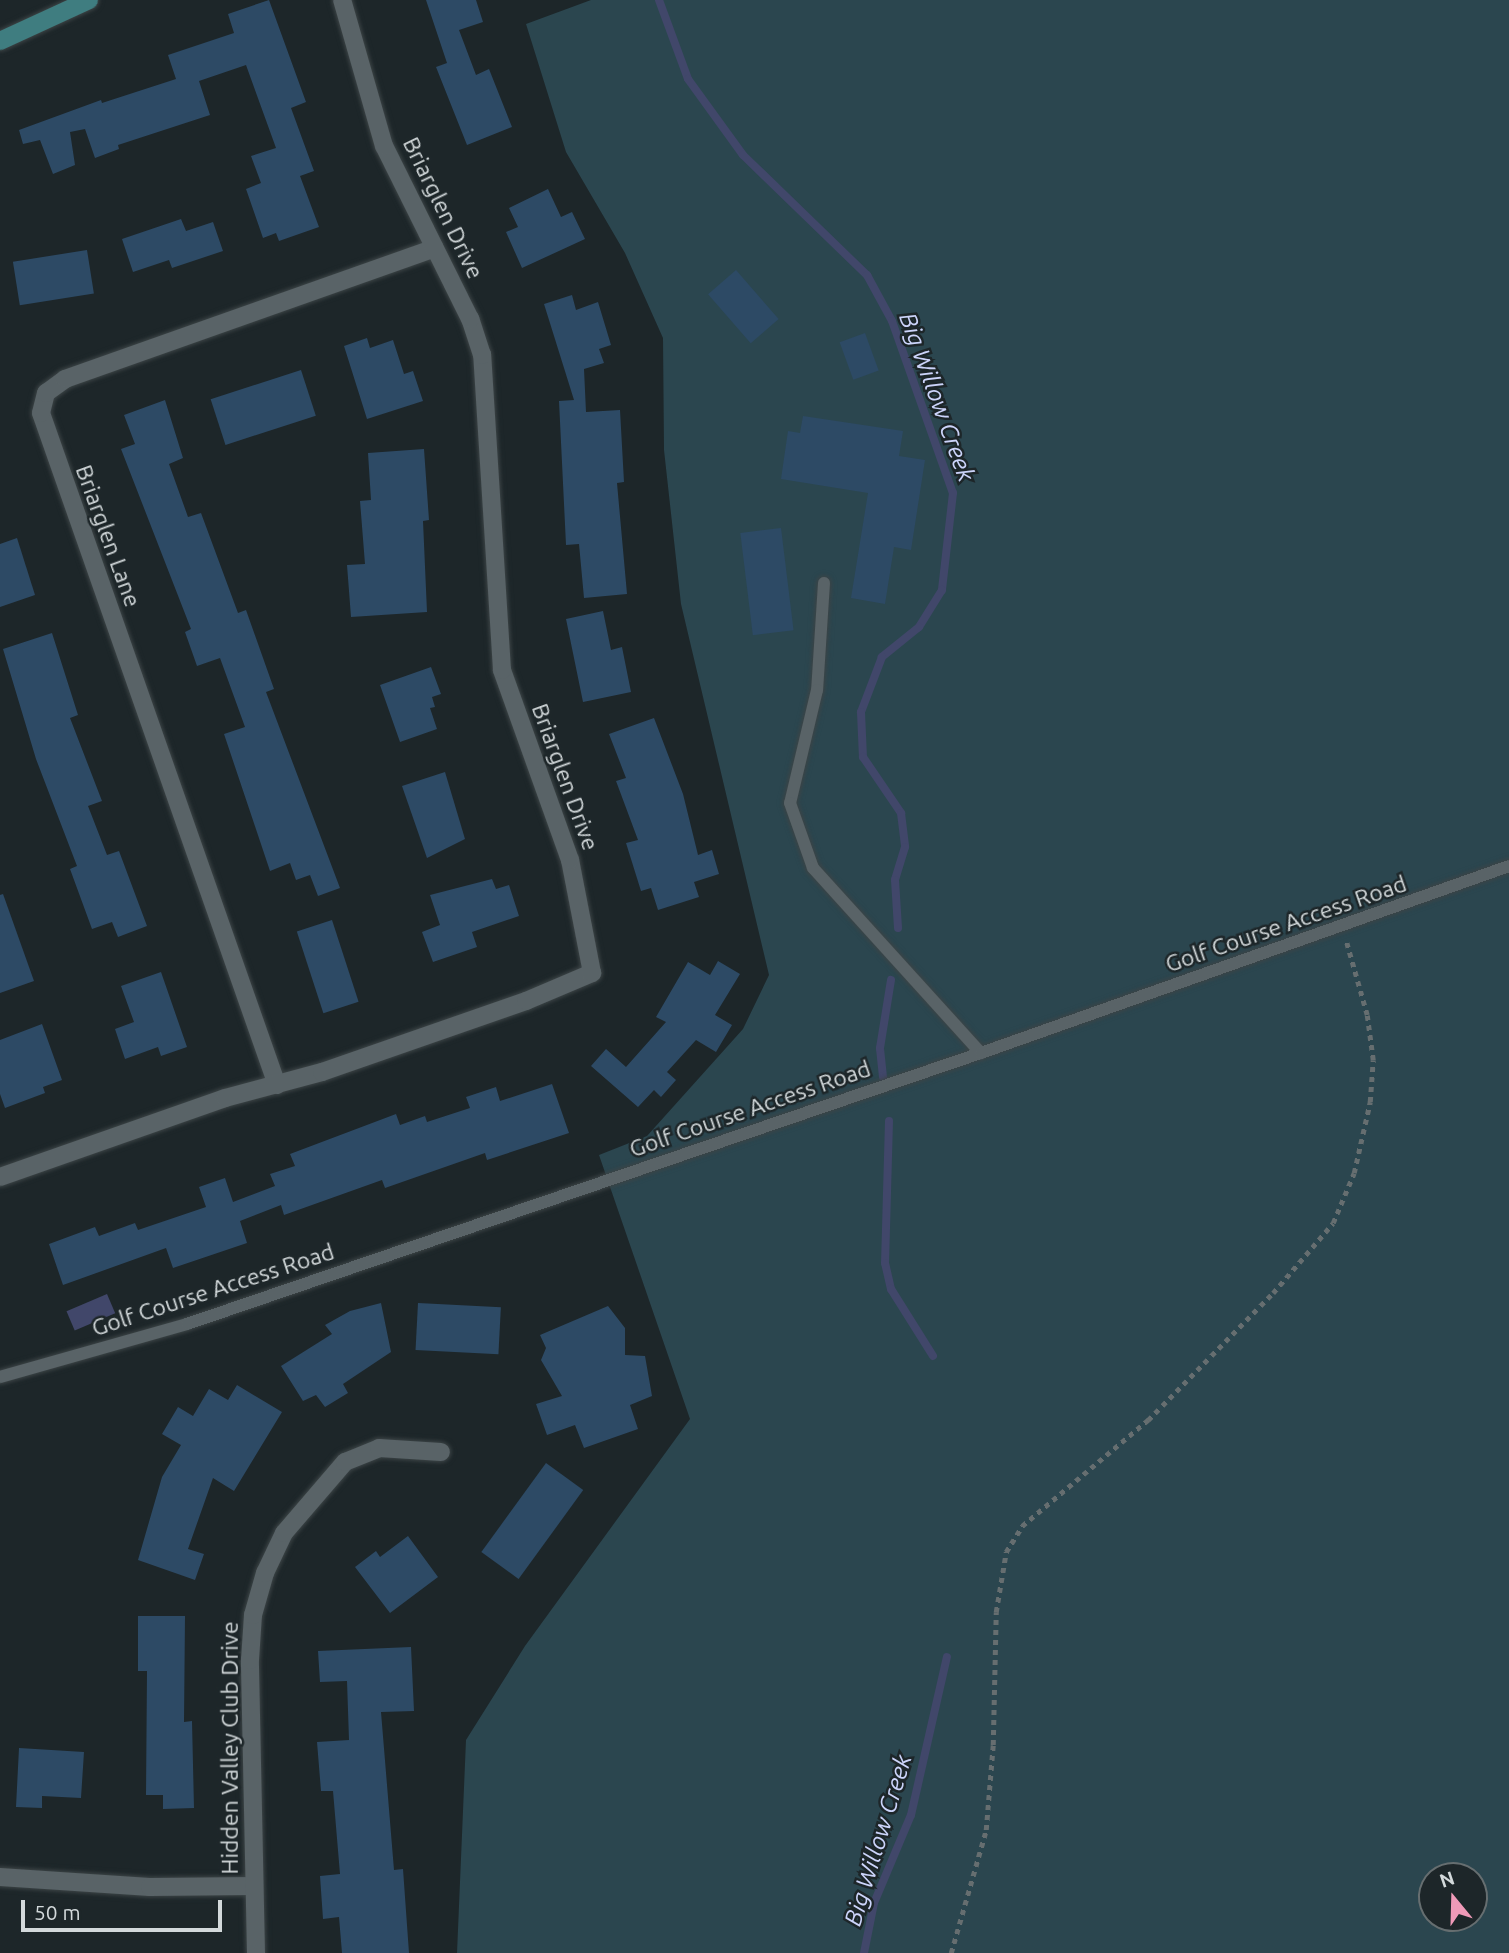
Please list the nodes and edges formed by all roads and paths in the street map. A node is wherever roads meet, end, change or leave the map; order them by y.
1 (89, 0) edge
2 (342, 0) edge
3 (0, 41) edge
4 (434, 248) junction
5 (824, 583) dead end
6 (1509, 866) edge
7 (1341, 927) junction
8 (981, 1053) junction
9 (277, 1085) junction
10 (0, 1177) edge
11 (0, 1377) edge
12 (441, 1452) dead end
13 (0, 1877) edge
14 (254, 1886) junction
15 (256, 1953) edge
16 (951, 1953) edge

1 - 3 main road
2 - 4 street, Briarglen Drive
4 - 9 street, Briarglen Drive
4 - 9 street, Briarglen Lane
5 - 8 lane
6 - 7 lane, Golf Course Access Road
7 - 8 lane, Golf Course Access Road
7 - 16 path
8 - 11 lane, Golf Course Access Road
9 - 10 street, Briarglen Drive
12 - 14 street, Hidden Valley Club Drive
13 - 14 street
14 - 15 street, Hidden Valley Club Drive

